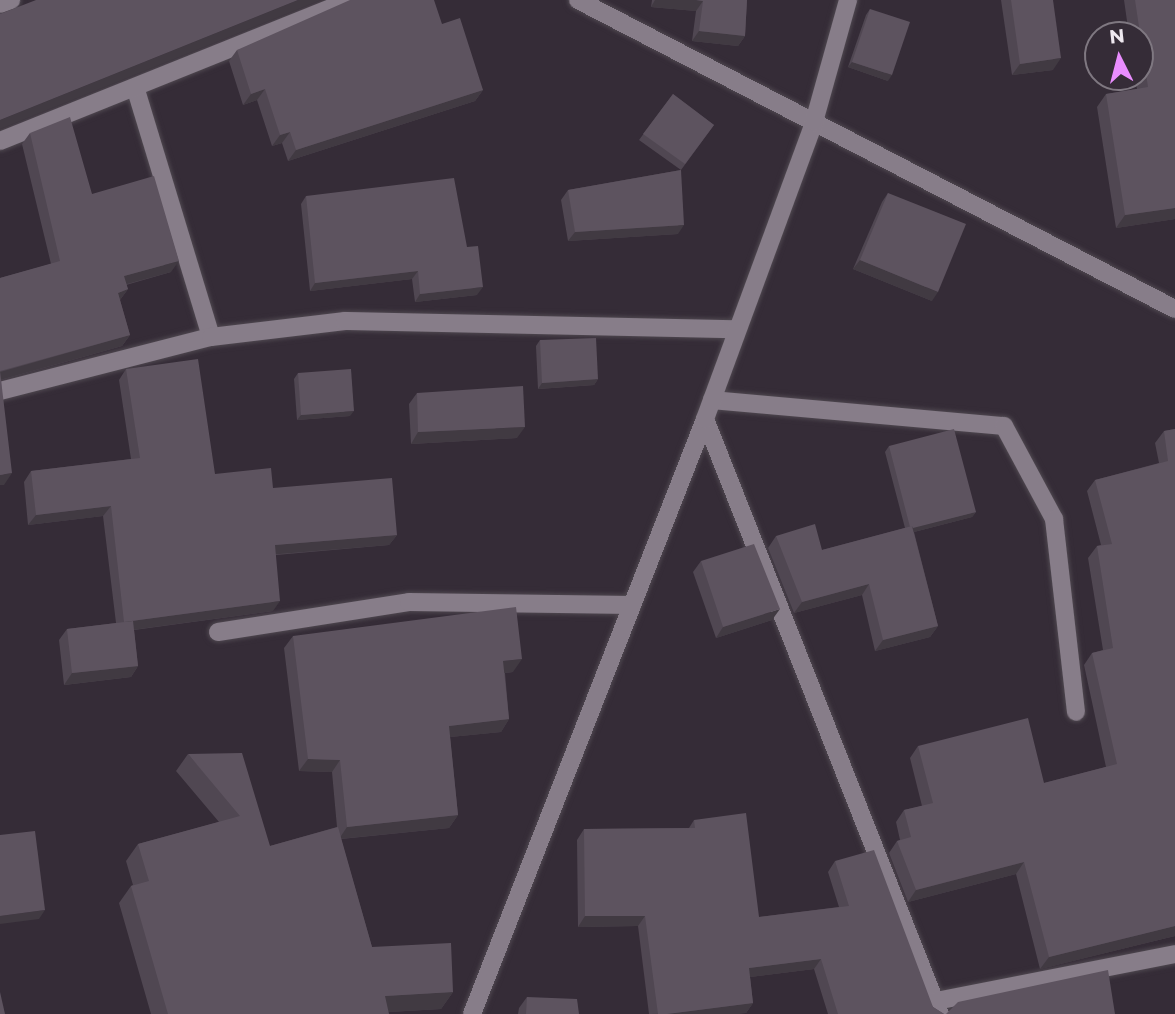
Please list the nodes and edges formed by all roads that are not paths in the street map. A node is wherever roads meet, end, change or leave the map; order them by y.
1 (11, 0) edge
2 (351, 0) edge
3 (578, 0) edge
4 (848, 0) edge
5 (0, 4) edge
6 (136, 90) junction
7 (814, 122) junction
8 (0, 141) edge
9 (1175, 309) edge
10 (737, 329) junction
11 (211, 337) junction
12 (0, 391) edge
13 (712, 400) junction
14 (705, 419) junction
15 (632, 604) junction
16 (218, 632) edge
17 (1076, 712) dead end
18 (1175, 954) edge
19 (938, 1007) edge
20 (472, 1014) edge

1 - 5 street
2 - 6 street
3 - 7 street
4 - 7 street
6 - 8 street
6 - 11 street
7 - 9 street
7 - 10 street
10 - 11 street
10 - 13 street
11 - 12 street
13 - 14 street
13 - 17 street
14 - 15 street
14 - 19 street
15 - 16 street
15 - 20 street
18 - 19 street

